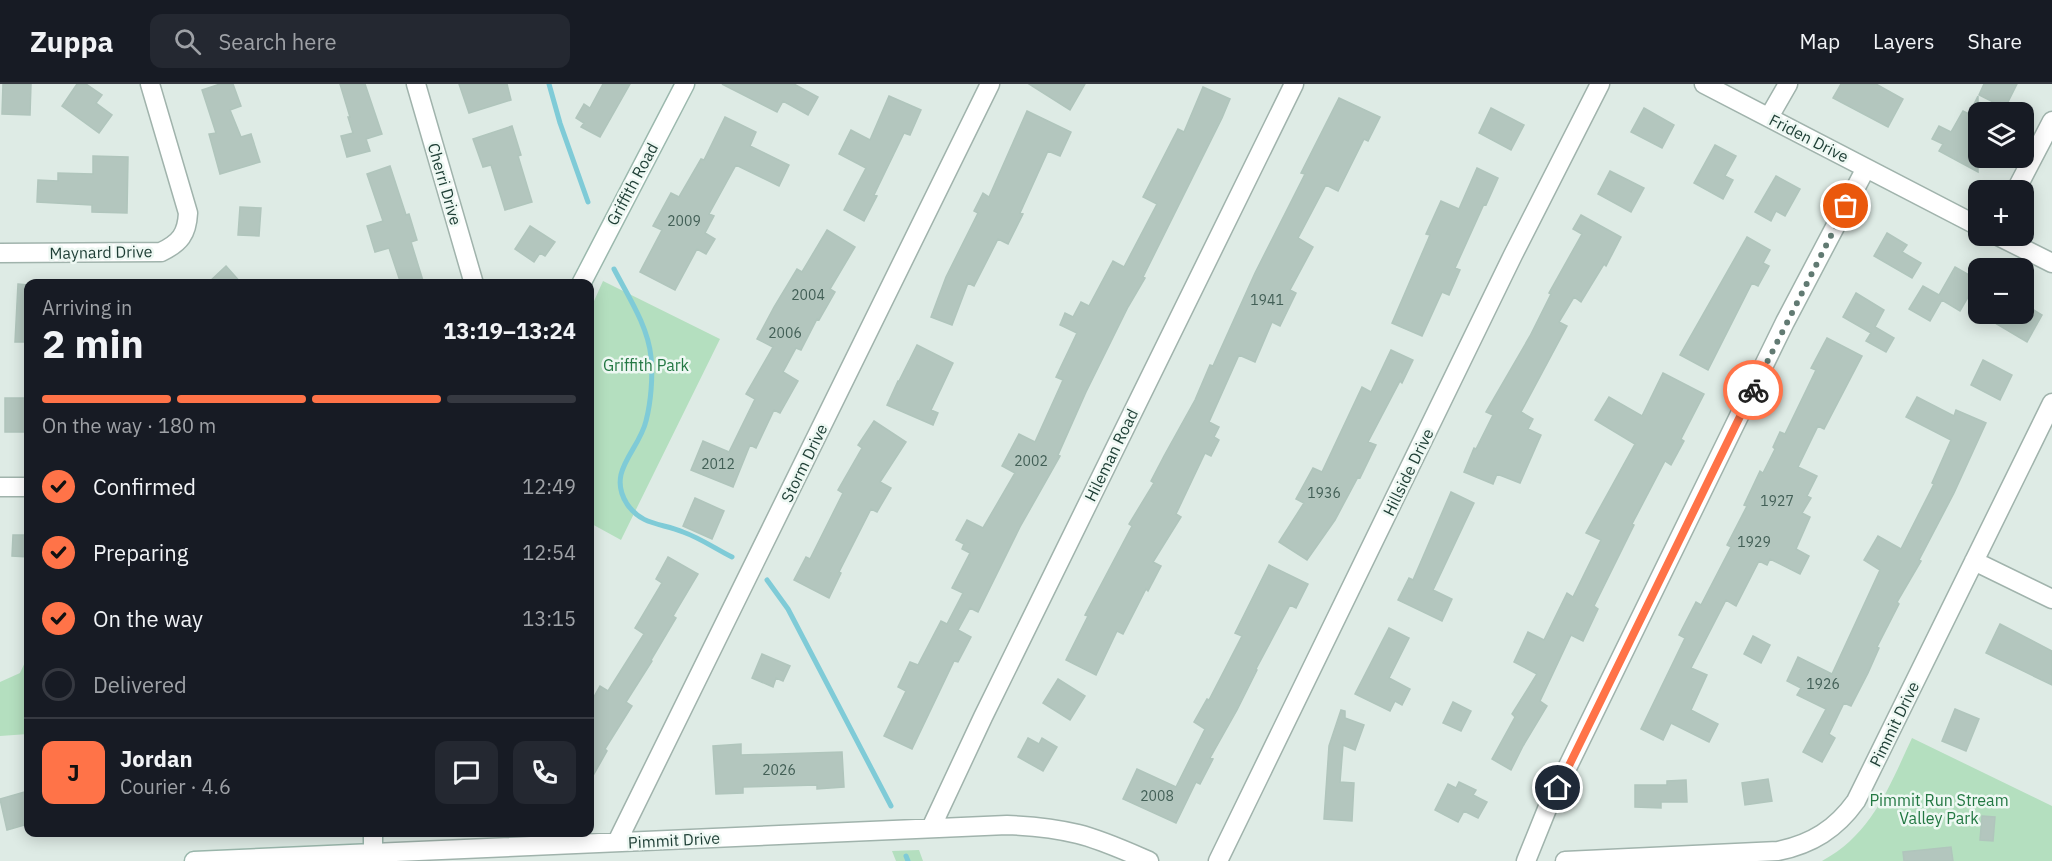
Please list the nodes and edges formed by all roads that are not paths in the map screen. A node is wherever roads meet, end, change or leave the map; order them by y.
1 (150, 84) edge
2 (416, 84) edge
3 (685, 84) edge
4 (990, 84) edge
5 (1294, 84) edge
6 (1600, 84) edge
7 (1704, 84) edge
8 (1788, 84) edge
9 (1769, 117) junction
10 (2052, 121) edge
11 (1866, 168) junction
12 (2021, 180) edge
13 (1968, 221) edge
14 (2018, 246) edge
15 (0, 253) edge
16 (2052, 263) edge
17 (473, 279) edge
18 (583, 279) edge
19 (2052, 403) edge
20 (0, 487) edge
21 (24, 487) edge
22 (1974, 561) junction
23 (2052, 599) edge
24 (931, 828) junction
25 (373, 837) edge
26 (617, 842) junction
27 (373, 853) junction
28 (562, 853) edge
29 (194, 861) edge
30 (1149, 861) edge
31 (1218, 861) edge
32 (1526, 861) edge
33 (1565, 861) edge

1 - 15 street, Maynard Drive
2 - 17 street, Cherri Drive
3 - 18 street, Griffith Road
4 - 26 street, Storm Drive
5 - 24 street, Hileman Road
6 - 31 street, Hillside Drive
7 - 9 street, Friden Drive
8 - 9 street
9 - 11 street, Friden Drive
10 - 12 street
11 - 13 street, Friden Drive
11 - 32 street
14 - 16 street
19 - 22 street, Pimmit Drive
20 - 21 street
22 - 23 street
22 - 33 street, Pimmit Drive
24 - 26 street, Pimmit Drive
24 - 30 street, Pimmit Drive
25 - 27 street
26 - 28 street, Pimmit Drive
27 - 28 street, Pimmit Drive
27 - 29 street, Pimmit Drive

